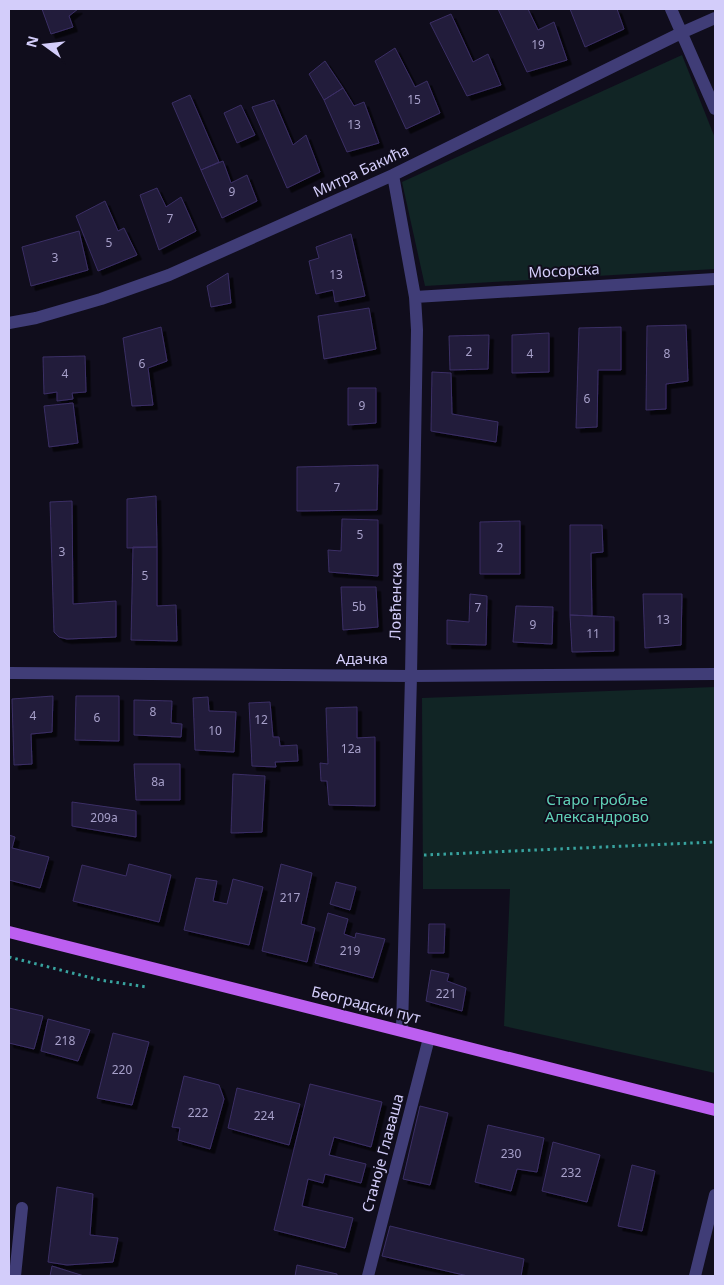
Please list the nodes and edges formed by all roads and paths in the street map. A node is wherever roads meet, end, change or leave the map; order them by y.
1 (671, 9) edge
2 (715, 18) edge
3 (681, 33) junction
4 (715, 109) edge
5 (393, 175) junction
6 (715, 278) edge
7 (415, 297) junction
8 (9, 323) edge
9 (9, 673) edge
10 (715, 674) edge
11 (411, 676) junction
12 (715, 842) edge
13 (406, 856) junction
14 (9, 932) edge
15 (402, 1030) junction
16 (429, 1038) junction
17 (715, 1110) edge
18 (715, 1194) edge
19 (22, 1208) dead end
20 (15, 1276) edge
21 (368, 1276) edge
22 (695, 1276) edge

1 - 3 street
2 - 3 street, Митра Бакића
3 - 4 street
3 - 5 street, Митра Бакића
5 - 7 street, Ловћенска
5 - 8 street, Митра Бакића
6 - 7 street, Мосорска
7 - 11 street, Ловћенска
9 - 11 street, Адачка
10 - 11 street, Адачка
11 - 13 street, Ловћенска
12 - 13 path
13 - 15 street, Ловћенска
14 - 15 main road, Београдски пут
15 - 16 main road, Београдски пут
16 - 17 main road, Београдски пут
16 - 21 street, Станоје Главаша
18 - 22 street
19 - 20 street

